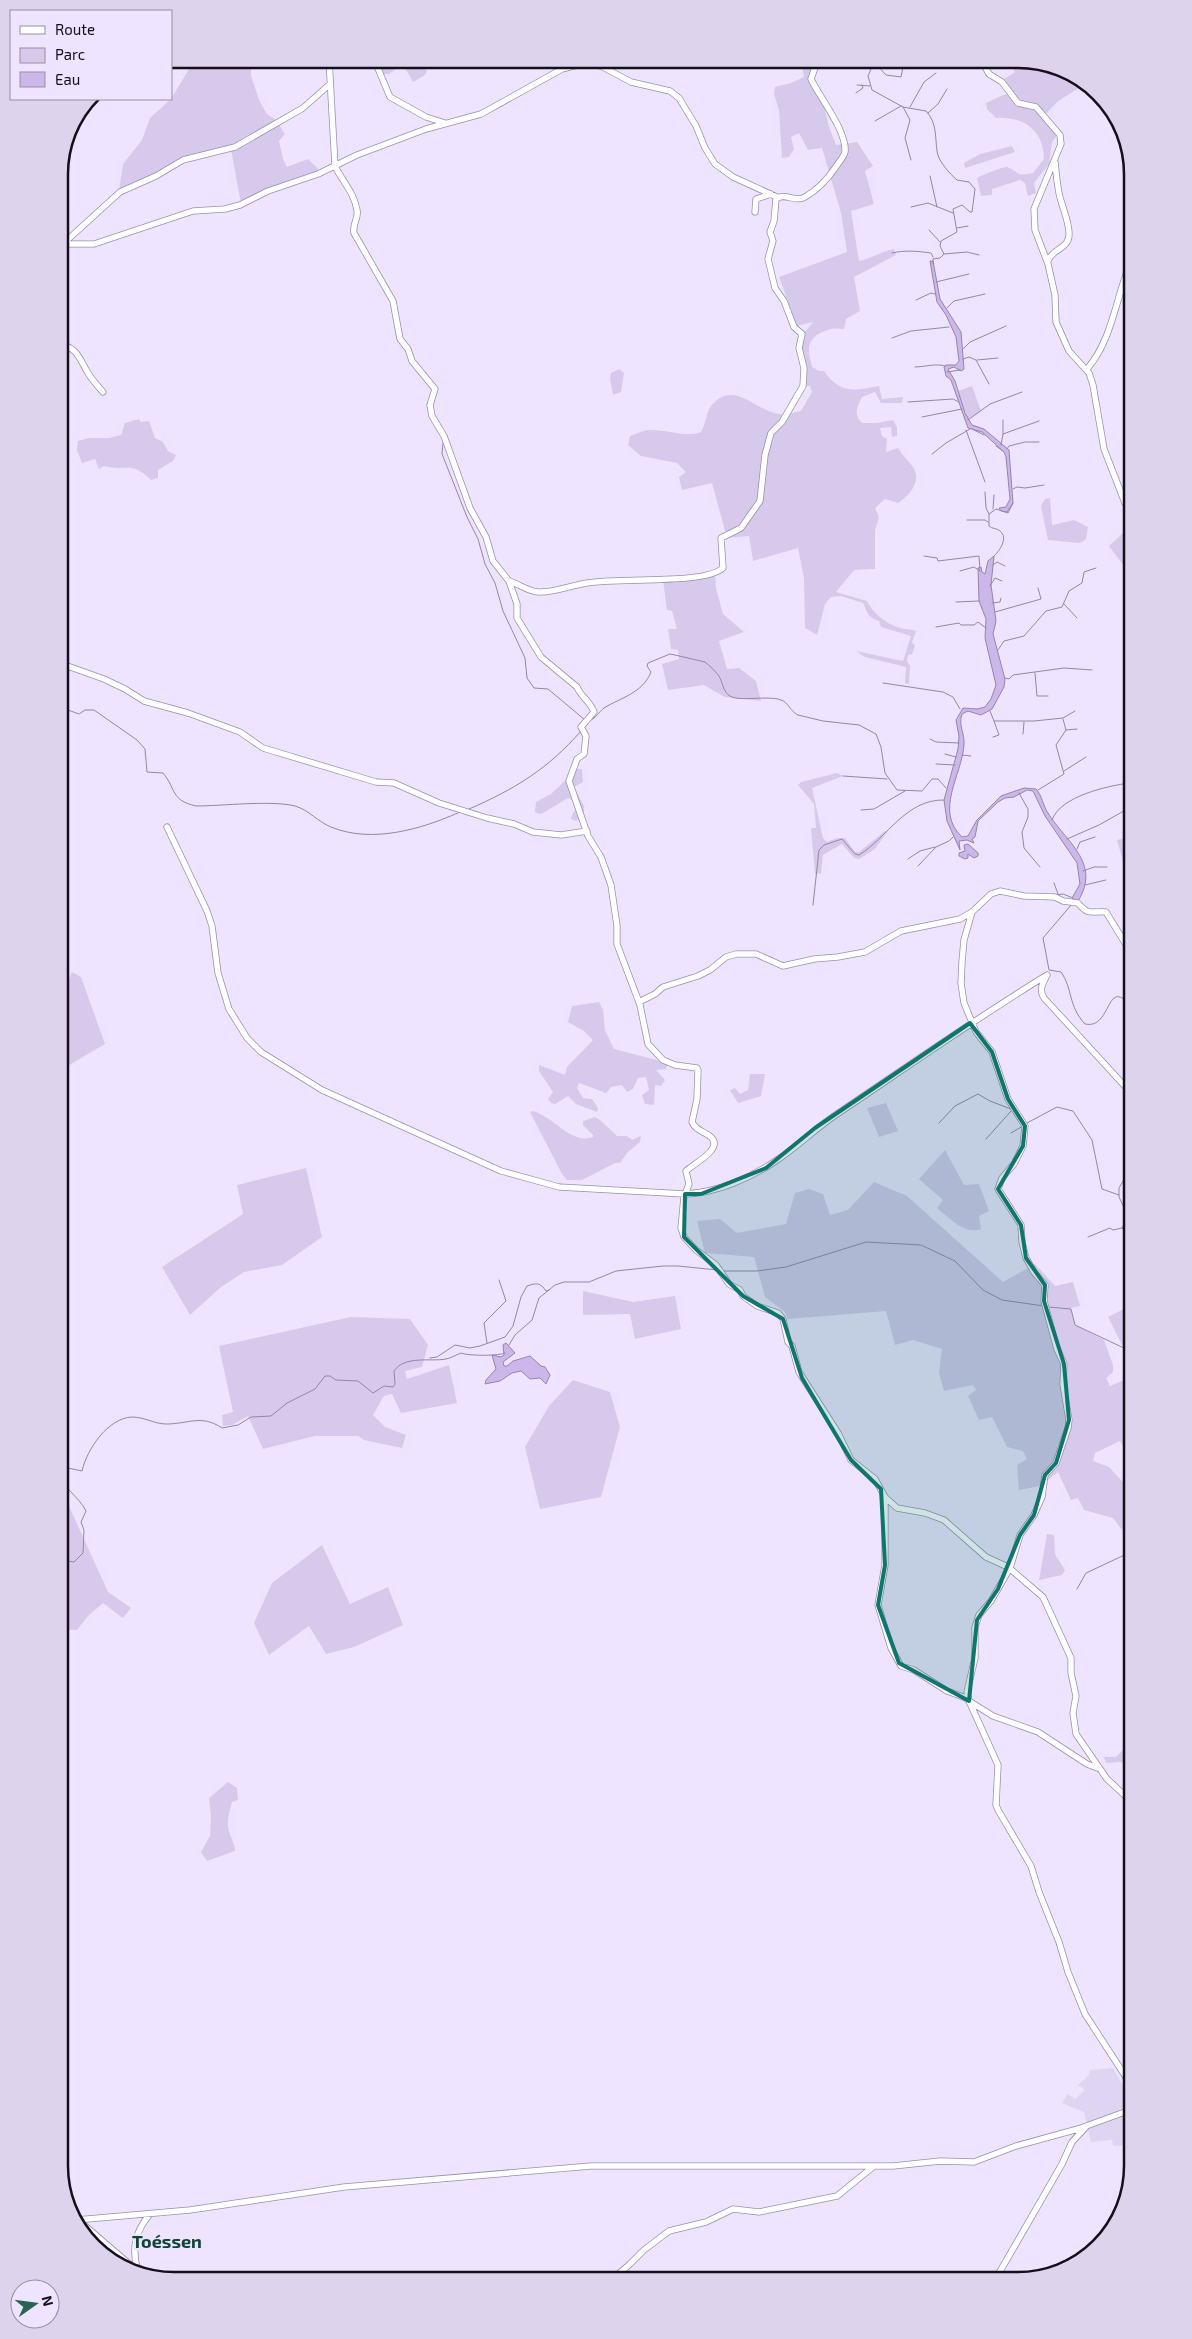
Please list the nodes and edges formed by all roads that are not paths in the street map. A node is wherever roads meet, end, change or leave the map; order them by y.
1 (329, 68) edge
2 (378, 68) edge
3 (565, 68) edge
4 (605, 68) edge
5 (815, 68) edge
6 (985, 68) edge
7 (330, 84) junction
8 (447, 124) junction
9 (1054, 162) junction
10 (335, 166) junction
11 (774, 195) junction
12 (755, 212) dead end
13 (68, 237) edge
14 (68, 243) edge
15 (1048, 261) junction
16 (1124, 279) edge
17 (68, 347) edge
18 (1087, 368) junction
19 (103, 392) dead end
20 (1124, 500) edge
21 (509, 581) junction
22 (68, 667) edge
23 (168, 827) dead end
24 (587, 831) junction
25 (972, 912) junction
26 (1124, 941) edge
27 (639, 1002) junction
28 (970, 1023) junction
29 (1124, 1085) edge
30 (685, 1194) junction
31 (885, 1497) junction
32 (1010, 1568) junction
33 (969, 1701) junction
34 (1100, 1769) junction
35 (1124, 1795) edge
36 (1124, 2075) edge
37 (1124, 2112) edge
38 (1089, 2125) junction
39 (874, 2166) junction
40 (150, 2214) junction
41 (82, 2220) edge
42 (89, 2230) edge
43 (122, 2258) edge
44 (137, 2265) edge
45 (622, 2272) edge
46 (1000, 2272) edge

1 - 7 street
2 - 8 street
3 - 8 street
4 - 11 street
5 - 11 street
6 - 9 street
7 - 10 street
7 - 13 street
8 - 10 street
9 - 15 street
9 - 15 street
10 - 14 street
10 - 21 street
11 - 12 street
11 - 21 street
15 - 18 street
16 - 18 street
17 - 19 street
18 - 20 street
21 - 24 street
22 - 24 street
23 - 30 street
24 - 27 street
25 - 26 street
25 - 27 street
25 - 28 street
27 - 30 street
28 - 29 street
28 - 30 street
28 - 32 street
30 - 31 street
31 - 32 street
31 - 33 street
32 - 33 street
32 - 34 street
33 - 34 street
33 - 36 street
34 - 35 street
37 - 38 street
38 - 39 street
38 - 46 street
39 - 40 street
39 - 45 street
40 - 41 street
40 - 44 street
42 - 43 street

